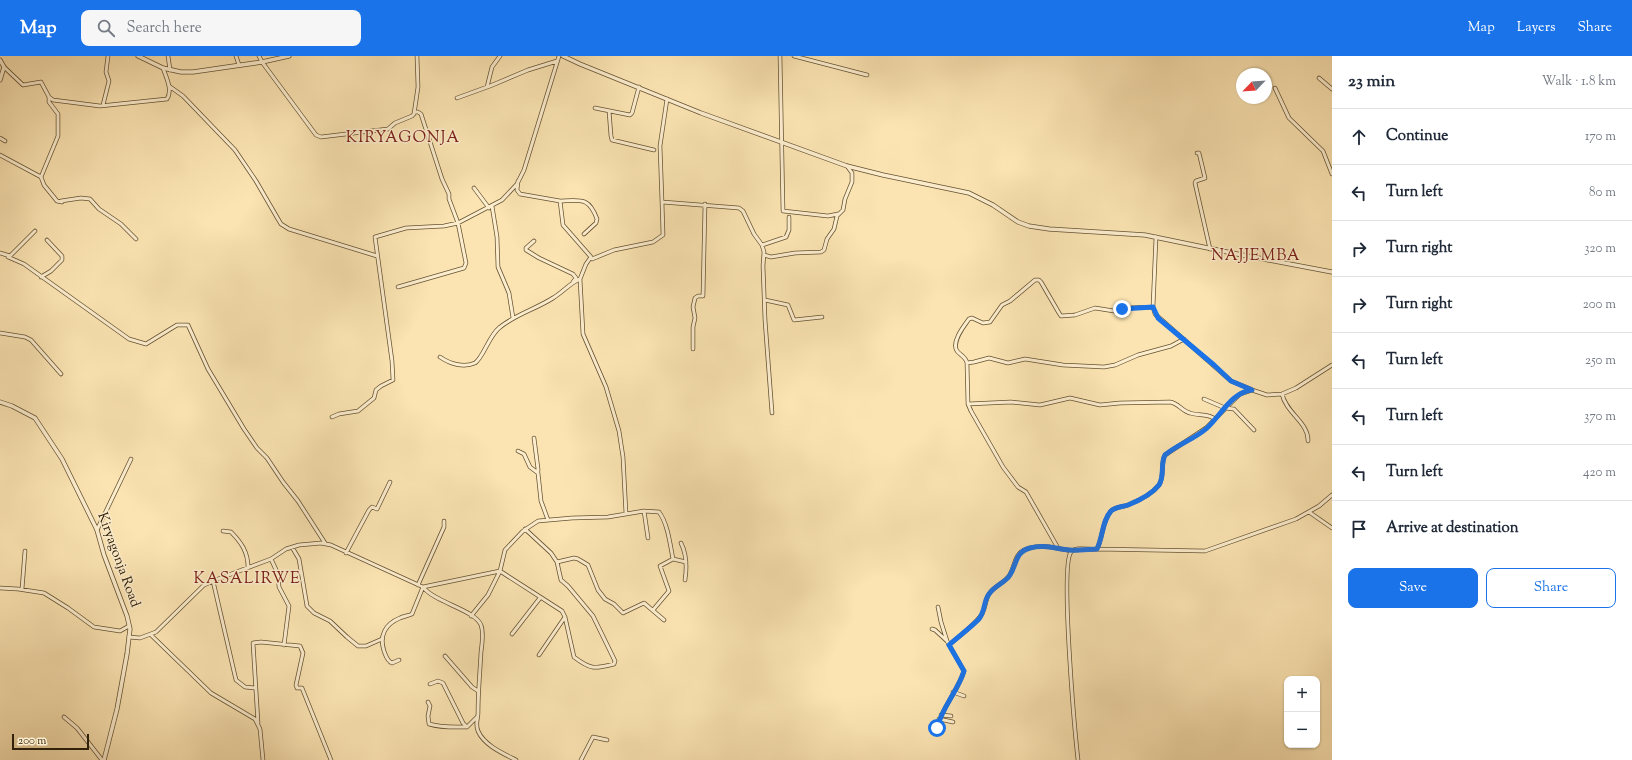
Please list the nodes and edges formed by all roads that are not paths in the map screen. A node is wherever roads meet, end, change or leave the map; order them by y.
1 (108, 56) edge
2 (138, 56) edge
3 (168, 56) edge
4 (236, 56) edge
5 (259, 56) edge
6 (289, 56) edge
7 (417, 56) edge
8 (500, 56) edge
9 (559, 56) edge
10 (566, 56) edge
11 (780, 56) edge
12 (794, 56) edge
13 (0, 60) edge
14 (557, 61) junction
15 (262, 62) junction
16 (239, 65) junction
17 (4, 67) junction
18 (163, 68) junction
19 (170, 70) junction
20 (867, 75) dead end
21 (1319, 78) dead end
22 (0, 80) edge
23 (169, 86) junction
24 (487, 87) junction
25 (639, 87) junction
26 (1275, 88) dead end
27 (1332, 89) edge
28 (49, 97) junction
29 (457, 98) dead end
30 (667, 99) junction
31 (103, 104) junction
32 (594, 108) dead end
33 (609, 111) junction
34 (414, 112) junction
35 (0, 138) edge
36 (5, 141) dead end
37 (781, 142) junction
38 (654, 150) dead end
39 (1197, 153) dead end
40 (0, 155) edge
41 (847, 166) junction
42 (1332, 174) edge
43 (42, 178) junction
44 (518, 181) junction
45 (474, 188) dead end
46 (57, 201) junction
47 (560, 201) junction
48 (62, 202) dead end
49 (662, 202) junction
50 (705, 204) junction
51 (490, 207) junction
52 (838, 214) junction
53 (789, 217) dead end
54 (458, 223) junction
55 (35, 231) dead end
56 (584, 234) dead end
57 (1156, 237) junction
58 (136, 238) dead end
59 (47, 240) dead end
60 (534, 241) dead end
61 (762, 245) junction
62 (1210, 249) junction
63 (0, 253) edge
64 (764, 255) junction
65 (377, 256) junction
66 (8, 257) junction
67 (591, 258) junction
68 (1332, 272) edge
69 (41, 277) junction
70 (580, 279) junction
71 (573, 282) junction
72 (398, 287) dead end
73 (765, 300) junction
74 (1153, 307) junction
75 (822, 317) dead end
76 (513, 318) junction
77 (0, 333) edge
78 (1184, 339) junction
79 (693, 349) dead end
80 (440, 357) dead end
81 (967, 362) junction
82 (1332, 365) edge
83 (61, 374) dead end
84 (1252, 390) junction
85 (1282, 394) junction
86 (1204, 399) dead end
87 (0, 402) edge
88 (968, 404) junction
89 (1225, 408) junction
90 (772, 413) dead end
91 (332, 417) dead end
92 (1215, 419) junction
93 (1254, 430) dead end
94 (534, 438) dead end
95 (1308, 441) dead end
96 (518, 450) dead end
97 (132, 460) dead end
98 (536, 471) junction
99 (390, 482) dead end
100 (1332, 495) edge
101 (644, 511) junction
102 (1309, 512) junction
103 (626, 514) junction
104 (548, 520) junction
105 (444, 521) dead end
106 (1332, 528) edge
107 (525, 529) junction
108 (97, 530) junction
109 (222, 531) dead end
110 (648, 538) dead end
111 (325, 543) junction
112 (681, 543) dead end
113 (292, 547) junction
114 (1058, 548) junction
115 (1097, 549) junction
116 (25, 551) dead end
117 (1072, 551) junction
118 (346, 553) junction
119 (271, 559) junction
120 (673, 559) junction
121 (557, 562) junction
122 (686, 562) junction
123 (248, 567) junction
124 (500, 571) junction
125 (685, 580) dead end
126 (213, 581) junction
127 (418, 585) junction
128 (422, 587) junction
129 (0, 588) edge
130 (22, 590) junction
131 (540, 598) junction
132 (938, 607) dead end
133 (654, 610) junction
134 (471, 616) junction
135 (565, 617) junction
136 (664, 620) dead end
137 (129, 626) junction
138 (932, 629) dead end
139 (512, 634) dead end
140 (151, 635) junction
141 (129, 637) junction
142 (382, 639) junction
143 (947, 641) junction
144 (284, 645) junction
145 (949, 645) junction
146 (539, 655) dead end
147 (445, 656) dead end
148 (399, 660) dead end
149 (430, 684) dead end
150 (255, 688) junction
151 (478, 691) junction
152 (953, 692) junction
153 (964, 696) dead end
154 (428, 702) dead end
155 (478, 715) junction
156 (941, 715) junction
157 (951, 716) dead end
158 (64, 717) dead end
159 (939, 719) junction
160 (953, 722) dead end
161 (258, 723) junction
162 (467, 727) junction
163 (937, 728) dead end
164 (607, 740) dead end
165 (103, 760) edge
166 (263, 760) edge
167 (332, 760) edge
168 (516, 760) edge
169 (581, 760) edge
170 (1078, 760) edge

1 - 31 street
2 - 18 street
3 - 19 street
4 - 16 street
5 - 15 street
6 - 15 street
7 - 34 street
8 - 24 street
9 - 14 street
10 - 25 street
11 - 37 street
12 - 20 street
13 - 17 street
14 - 24 street
14 - 44 street
15 - 16 street
15 - 34 street
16 - 19 street
17 - 22 street
17 - 28 street
18 - 19 street
18 - 23 street
21 - 27 street
23 - 31 street
23 - 65 street
24 - 29 street
25 - 30 street
25 - 33 street
26 - 42 street
28 - 31 street
28 - 43 street
30 - 37 street
30 - 49 street
32 - 33 street
33 - 38 street
34 - 54 street
35 - 36 street
37 - 41 street
37 - 52 street
39 - 62 street
40 - 43 street
41 - 52 street
41 - 57 street
43 - 46 street
44 - 47 street
44 - 51 street
45 - 51 street
46 - 48 street
46 - 58 street
47 - 56 street
47 - 67 street
49 - 50 street
49 - 67 street
50 - 61 street
50 - 79 street
51 - 54 street
51 - 76 street
52 - 64 street
53 - 61 street
54 - 65 street
54 - 72 street
55 - 66 street
57 - 62 street
57 - 74 street
59 - 69 street
60 - 71 street
61 - 64 street
62 - 68 street
63 - 66 street
64 - 73 street
65 - 91 street
66 - 69 street
67 - 70 street
69 - 111 street
70 - 71 street
70 - 103 street
71 - 76 street
73 - 75 street
73 - 90 street
74 - 78 street
74 - 81 street
76 - 80 street
77 - 83 street
78 - 81 street
78 - 84 street
81 - 88 street
82 - 85 street
84 - 85 street
84 - 89 street
85 - 95 street
86 - 89 street
87 - 108 street, Kiryagonja Road
88 - 92 street
88 - 114 street
89 - 92 street
89 - 93 street
92 - 115 street
94 - 98 street
96 - 98 street
97 - 108 street
98 - 104 street
99 - 118 street
100 - 102 street
101 - 103 street
101 - 110 street
101 - 120 street
102 - 106 street
102 - 115 street
103 - 104 street
104 - 107 street
105 - 127 street
107 - 121 street
107 - 124 street
108 - 137 street, Kiryagonja Road
109 - 123 street
111 - 113 street
111 - 118 street
112 - 122 street
113 - 119 street
113 - 142 street
114 - 117 street
114 - 145 street
115 - 117 street
116 - 130 street
117 - 170 street
118 - 127 street
119 - 123 street
119 - 144 street
120 - 122 street
120 - 133 street
121 - 133 street
121 - 135 street
122 - 125 street
123 - 126 street
124 - 128 street
124 - 131 street
124 - 134 street
126 - 140 street
126 - 150 street
127 - 128 street
128 - 134 street
128 - 142 street
129 - 130 street
130 - 137 street
131 - 135 street
131 - 139 street
132 - 143 street
133 - 136 street
134 - 151 street
135 - 146 street
137 - 141 street, Kiryagonja Road
138 - 143 street
140 - 141 street
140 - 161 street
141 - 165 street, Kiryagonja Road
142 - 148 street
143 - 145 street
144 - 150 street
144 - 167 street
145 - 152 street
147 - 151 street
149 - 162 street
150 - 161 street
151 - 155 street
152 - 153 street
152 - 156 street
154 - 162 street
155 - 162 street
155 - 168 street
156 - 157 street
156 - 159 street
158 - 165 street
159 - 160 street
159 - 163 street
161 - 166 street
164 - 169 street

